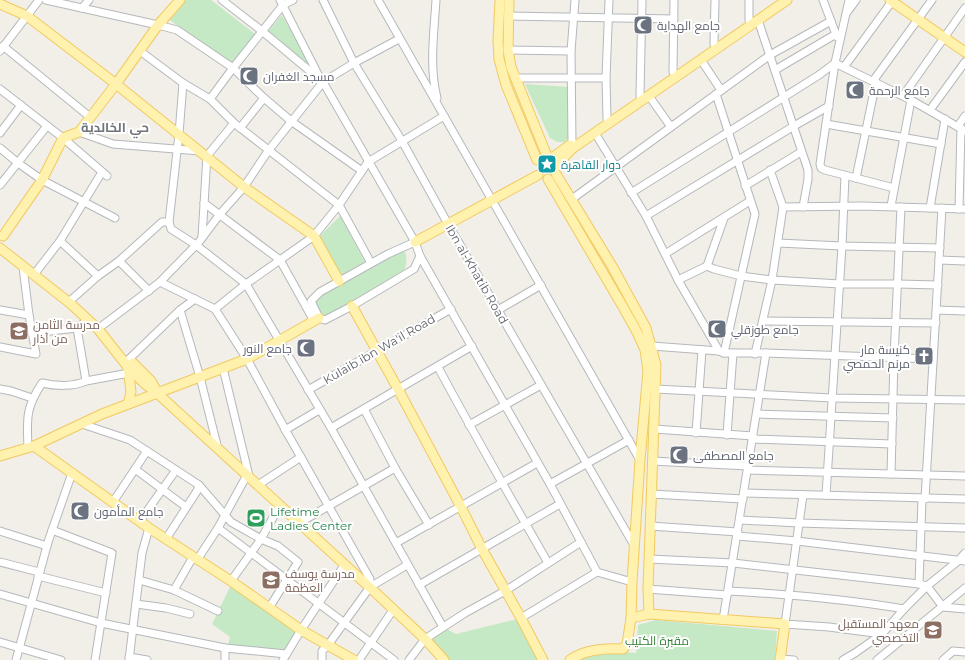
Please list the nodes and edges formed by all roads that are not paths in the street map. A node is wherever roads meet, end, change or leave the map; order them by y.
1 (39, 0) edge
2 (46, 0) edge
3 (89, 0) edge
4 (180, 0) edge
5 (222, 0) edge
6 (293, 0) edge
7 (323, 0) edge
8 (378, 0) edge
9 (436, 0) edge
10 (500, 0) edge
11 (509, 0) edge
12 (576, 0) edge
13 (609, 0) edge
14 (642, 0) edge
15 (674, 0) edge
16 (715, 0) edge
17 (749, 0) edge
18 (778, 0) edge
19 (787, 0) edge
20 (823, 0) edge
21 (849, 0) edge
22 (856, 0) edge
23 (891, 0) edge
24 (932, 0) edge
25 (282, 3) edge
26 (1, 7) edge
27 (82, 8) junction
28 (965, 8) edge
29 (846, 14) junction
30 (27, 16) junction
31 (508, 16) junction
32 (575, 16) junction
33 (608, 18) junction
34 (641, 19) junction
35 (674, 19) junction
36 (919, 19) junction
37 (753, 20) junction
38 (831, 21) junction
39 (158, 25) junction
40 (262, 31) junction
41 (836, 34) junction
42 (944, 37) junction
43 (399, 39) junction
44 (714, 44) junction
45 (839, 44) junction
46 (2, 49) edge
47 (508, 50) junction
48 (140, 51) junction
49 (571, 51) junction
50 (965, 52) edge
51 (770, 55) junction
52 (701, 60) junction
53 (965, 62) edge
54 (354, 63) junction
55 (835, 63) junction
56 (844, 67) junction
57 (233, 68) junction
58 (775, 70) junction
59 (673, 72) junction
60 (515, 78) junction
61 (571, 78) junction
62 (606, 78) junction
63 (323, 82) junction
64 (875, 82) junction
65 (183, 83) junction
66 (116, 84) junction
67 (1, 91) edge
68 (719, 92) junction
69 (644, 96) junction
70 (903, 96) junction
71 (784, 97) junction
72 (264, 98) junction
73 (210, 99) junction
74 (911, 100) junction
75 (21, 105) junction
76 (439, 106) junction
77 (829, 106) junction
78 (930, 110) junction
79 (444, 116) junction
80 (965, 116) edge
81 (90, 117) junction
82 (607, 119) junction
83 (945, 119) junction
84 (291, 121) junction
85 (234, 123) junction
86 (826, 124) junction
87 (47, 126) junction
88 (794, 126) junction
89 (671, 127) junction
90 (240, 128) junction
91 (961, 128) edge
92 (866, 131) junction
93 (78, 132) junction
94 (728, 132) junction
95 (0, 133) edge
96 (595, 133) junction
97 (179, 134) junction
98 (63, 138) junction
99 (904, 138) junction
100 (402, 141) junction
101 (572, 144) junction
102 (941, 144) junction
103 (0, 148) edge
104 (178, 149) junction
105 (268, 151) junction
106 (801, 152) junction
107 (204, 154) junction
108 (549, 157) junction
109 (537, 160) junction
110 (737, 160) junction
111 (368, 162) junction
112 (18, 163) junction
113 (615, 168) junction
114 (557, 170) junction
115 (770, 170) junction
116 (362, 171) junction
117 (538, 175) junction
118 (845, 176) junction
119 (856, 178) junction
120 (548, 179) junction
121 (42, 180) junction
122 (0, 185) edge
123 (745, 186) junction
124 (244, 187) junction
125 (894, 188) junction
126 (631, 193) junction
127 (572, 199) junction
128 (492, 200) junction
129 (85, 201) junction
130 (750, 201) junction
131 (204, 203) junction
132 (339, 205) junction
133 (844, 206) junction
134 (891, 206) junction
135 (783, 207) junction
136 (803, 207) junction
137 (901, 207) junction
138 (930, 208) junction
139 (942, 208) junction
140 (962, 209) edge
141 (220, 214) junction
142 (646, 216) junction
143 (115, 218) dead end
144 (724, 218) junction
145 (169, 222) junction
146 (448, 224) junction
147 (314, 236) junction
148 (202, 237) junction
149 (60, 241) junction
150 (1, 242) edge
151 (415, 242) junction
152 (778, 242) junction
153 (196, 245) junction
154 (842, 246) junction
155 (899, 246) junction
156 (940, 248) junction
157 (665, 254) junction
158 (420, 256) junction
159 (280, 260) junction
160 (940, 260) junction
161 (119, 261) junction
162 (965, 261) edge
163 (371, 263) junction
164 (707, 266) junction
165 (23, 267) junction
166 (36, 272) junction
167 (98, 276) junction
168 (741, 276) junction
169 (678, 280) junction
170 (772, 280) junction
171 (339, 281) junction
172 (160, 282) junction
173 (246, 284) junction
174 (840, 284) junction
175 (898, 284) junction
176 (541, 285) junction
177 (938, 286) junction
178 (149, 291) junction
179 (194, 299) junction
180 (71, 300) junction
181 (352, 306) junction
182 (451, 308) junction
183 (215, 309) junction
184 (0, 310) edge
185 (180, 310) junction
186 (498, 310) junction
187 (937, 310) junction
188 (965, 311) edge
189 (29, 315) junction
190 (88, 320) junction
191 (316, 320) junction
192 (763, 321) junction
193 (837, 322) junction
194 (896, 322) junction
195 (936, 323) junction
196 (103, 325) junction
197 (77, 328) junction
198 (32, 333) junction
199 (279, 341) junction
200 (472, 346) junction
201 (652, 346) junction
202 (0, 347) edge
203 (702, 350) junction
204 (376, 351) junction
205 (721, 352) junction
206 (733, 353) junction
207 (766, 353) junction
208 (755, 354) junction
209 (834, 356) junction
210 (894, 358) junction
211 (247, 359) junction
212 (933, 359) junction
213 (129, 366) junction
214 (438, 367) junction
215 (223, 368) junction
216 (200, 377) junction
217 (86, 381) junction
218 (541, 385) junction
219 (0, 389) edge
220 (398, 389) junction
221 (655, 389) junction
222 (308, 390) junction
223 (700, 391) junction
224 (157, 393) junction
225 (731, 393) junction
226 (760, 394) junction
227 (32, 398) junction
228 (832, 398) junction
229 (893, 399) junction
230 (931, 400) junction
231 (965, 400) edge
232 (128, 404) junction
233 (505, 406) junction
234 (364, 409) junction
235 (319, 410) junction
236 (757, 414) junction
237 (831, 416) junction
238 (893, 418) junction
239 (82, 424) junction
240 (469, 425) junction
241 (331, 428) junction
242 (654, 429) junction
243 (285, 430) junction
244 (696, 433) junction
245 (727, 435) junction
246 (753, 438) junction
247 (629, 440) junction
248 (829, 442) junction
249 (892, 444) junction
250 (31, 447) junction
251 (218, 449) junction
252 (147, 451) junction
253 (0, 456) edge
254 (301, 457) junction
255 (640, 460) junction
256 (652, 461) junction
257 (537, 463) junction
258 (587, 464) junction
259 (395, 468) junction
260 (748, 468) junction
261 (135, 470) junction
262 (176, 470) junction
263 (72, 473) junction
264 (827, 473) junction
265 (891, 474) junction
266 (926, 475) junction
267 (248, 476) junction
268 (965, 476) edge
269 (503, 482) junction
270 (550, 484) junction
271 (199, 485) junction
272 (258, 485) junction
273 (363, 487) junction
274 (162, 490) junction
275 (651, 494) junction
276 (803, 495) junction
277 (826, 495) junction
278 (744, 496) junction
279 (923, 499) junction
280 (965, 500) edge
281 (113, 502) junction
282 (560, 504) junction
283 (280, 505) junction
284 (329, 506) junction
285 (461, 507) junction
286 (186, 508) junction
287 (224, 516) junction
288 (740, 520) junction
289 (140, 521) junction
290 (300, 523) junction
291 (799, 523) junction
292 (526, 524) junction
293 (429, 525) junction
294 (650, 526) junction
295 (922, 526) junction
296 (149, 528) junction
297 (218, 528) junction
298 (965, 528) edge
299 (52, 530) junction
300 (0, 531) edge
301 (737, 534) junction
302 (166, 539) junction
303 (261, 539) junction
304 (797, 541) junction
305 (581, 542) junction
306 (396, 543) junction
307 (47, 546) junction
308 (634, 546) junction
309 (482, 549) junction
310 (250, 552) junction
311 (965, 553) edge
312 (920, 556) junction
313 (195, 559) junction
314 (649, 559) junction
315 (961, 561) edge
316 (0, 562) edge
317 (548, 563) junction
318 (733, 563) junction
319 (345, 564) junction
320 (407, 565) junction
321 (793, 569) junction
322 (597, 572) junction
323 (39, 574) junction
324 (139, 580) junction
325 (288, 580) junction
326 (231, 581) junction
327 (632, 582) junction
328 (919, 584) junction
329 (419, 585) junction
330 (927, 586) junction
331 (370, 587) junction
332 (965, 588) edge
333 (648, 589) junction
334 (174, 590) junction
335 (505, 591) junction
336 (106, 593) junction
337 (728, 593) junction
338 (0, 594) edge
339 (790, 595) junction
340 (31, 603) junction
341 (319, 603) junction
342 (136, 604) junction
343 (943, 607) junction
344 (269, 608) junction
345 (904, 609) junction
346 (965, 609) edge
347 (393, 610) junction
348 (218, 611) dead end
349 (190, 614) dead end
350 (649, 614) junction
351 (521, 618) junction
352 (632, 618) junction
353 (723, 620) junction
354 (343, 622) junction
355 (101, 623) junction
356 (785, 624) junction
357 (443, 627) junction
358 (133, 629) junction
359 (301, 630) junction
360 (882, 634) junction
361 (425, 639) junction
362 (0, 642) edge
363 (371, 642) junction
364 (328, 645) junction
365 (225, 648) junction
366 (19, 649) junction
367 (965, 652) edge
368 (284, 657) edge
369 (129, 659) edge
370 (16, 660) edge
371 (61, 660) edge
372 (95, 660) edge
373 (147, 660) edge
374 (225, 660) edge
375 (322, 660) edge
376 (354, 660) edge
377 (359, 660) edge
378 (394, 660) edge
379 (409, 660) edge
380 (444, 660) edge
381 (543, 660) edge
382 (570, 660) edge
383 (780, 660) edge
384 (794, 660) edge
385 (843, 660) edge
386 (877, 660) edge
387 (942, 660) edge

1 - 30 street
2 - 27 street
3 - 27 street
4 - 39 main road
5 - 40 street
6 - 25 street
7 - 54 street, Ibn al-Khatib Road
8 - 43 street
9 - 76 street
10 - 109 main road
11 - 31 main road
12 - 32 street
13 - 33 street
14 - 34 street
15 - 35 street
16 - 44 street
17 - 37 street
18 - 37 main road
19 - 37 main road
20 - 38 street
21 - 29 street
22 - 29 street
23 - 36 main road
23 - 56 street
24 - 36 street
25 - 40 street
25 - 63 street
26 - 30 main road
27 - 39 street
28 - 42 street
29 - 45 street
30 - 46 street
30 - 66 main road
31 - 32 street
31 - 47 main road
32 - 33 street
32 - 49 street
33 - 34 street
33 - 62 street
34 - 35 street
34 - 69 street
35 - 59 street
36 - 42 main road
36 - 64 street
37 - 44 main road
37 - 51 street
37 - 52 main road
38 - 41 street
38 - 51 street
39 - 48 main road
39 - 57 street
40 - 57 street
40 - 63 street
41 - 45 street
41 - 58 street
42 - 50 main road
42 - 70 street
43 - 54 street
43 - 76 street
44 - 59 main road
45 - 55 street
46 - 81 street
47 - 49 street
47 - 60 main road
48 - 65 street
48 - 66 main road
49 - 61 street
51 - 58 street
51 - 68 street
52 - 68 street
52 - 69 main road
53 - 78 street
54 - 63 street
54 - 100 street, Ibn al-Khatib Road
55 - 56 street
55 - 71 street
55 - 77 street
56 - 64 street
57 - 72 street
57 - 73 street
58 - 71 street
59 - 69 main road
60 - 61 street
60 - 108 main road
61 - 62 street
61 - 101 street
62 - 82 street
63 - 84 street
63 - 111 street
64 - 70 street
64 - 92 street
65 - 73 street
65 - 97 street
66 - 81 main road
66 - 97 main road
67 - 75 street
68 - 89 street
68 - 94 street
69 - 82 main road
69 - 89 street
69 - 96 main road
70 - 74 street
71 - 88 street
71 - 94 street
72 - 84 street
72 - 90 street
73 - 85 street
74 - 78 street
74 - 99 street
75 - 87 street
75 - 95 street
76 - 79 street
77 - 86 street
77 - 88 street
78 - 83 street
79 - 100 street
79 - 128 street
80 - 91 street
81 - 93 main road
82 - 101 main road
83 - 91 street
83 - 102 street
84 - 105 street
84 - 116 street
85 - 90 street
85 - 107 street
86 - 92 street
86 - 118 street
87 - 98 street
87 - 112 street
88 - 106 street
88 - 110 street
89 - 113 street
90 - 105 street
91 - 140 street
92 - 99 street
92 - 119 street
93 - 98 main road
93 - 104 street
94 - 110 street
94 - 126 street
96 - 113 street
96 - 114 main road
97 - 104 street
97 - 107 main road
98 - 121 main road
98 - 129 street
99 - 102 street
99 - 125 street
100 - 111 street
100 - 146 street, Ibn al-Khatib Road
101 - 108 main road
102 - 138 street
103 - 112 street
104 - 107 street
104 - 145 street
105 - 124 street
105 - 132 street
106 - 115 street
106 - 136 street
107 - 124 main road
107 - 131 street
108 - 109 main road
108 - 114 main road
109 - 117 main road
110 - 123 street
110 - 142 street
111 - 116 street
111 - 151 street
112 - 121 street
112 - 122 street
113 - 126 street
113 - 127 street
114 - 120 main road
114 - 127 main road
115 - 123 street
115 - 135 street
116 - 132 street
117 - 120 main road
117 - 128 main road
118 - 119 street
118 - 133 street
119 - 125 street
120 - 255 main road
121 - 129 street
121 - 150 main road
123 - 130 street
124 - 141 street
124 - 147 main road
125 - 134 street
126 - 142 street
127 - 201 main road
128 - 146 main road
128 - 176 street
129 - 143 street
129 - 149 street
130 - 144 street
130 - 168 street
131 - 141 street
131 - 148 street
132 - 147 street
132 - 163 street
133 - 134 street
133 - 136 street
133 - 154 street
134 - 137 street
135 - 136 street
135 - 152 street
137 - 138 street
137 - 155 street
138 - 139 street
139 - 140 street
139 - 156 street
141 - 148 street
141 - 159 street
142 - 157 street
144 - 157 street
144 - 164 street
145 - 153 street
145 - 161 street
146 - 151 main road
146 - 186 street, Ibn al-Khatib Road
147 - 159 street
147 - 171 main road
148 - 153 street
149 - 166 street
149 - 167 street
150 - 165 main road
150 - 166 main road
151 - 158 street
151 - 163 street
152 - 154 street
152 - 170 street
153 - 172 street
153 - 173 street
154 - 155 street
154 - 174 street
155 - 156 street
155 - 175 street
156 - 160 street
157 - 169 street
158 - 181 street
158 - 182 street
159 - 173 street
159 - 191 street
160 - 162 street
160 - 177 street
161 - 167 street
161 - 178 street
163 - 171 street
164 - 168 street
164 - 169 street
165 - 189 street
165 - 190 main road
166 - 180 main road
167 - 180 street
168 - 170 street
168 - 205 street
169 - 205 street
170 - 174 street
170 - 192 street
171 - 191 street
172 - 178 street
172 - 179 street
173 - 183 street
173 - 199 street
174 - 175 street
174 - 193 street
175 - 177 street
175 - 194 street
176 - 186 street
176 - 247 street
177 - 187 street
178 - 196 street
179 - 183 street
179 - 185 street
180 - 196 main road
181 - 191 street
181 - 204 main road
182 - 200 street
182 - 204 street, Kulaib ibn Wa'il Road
183 - 211 street
184 - 189 street
185 - 213 street
185 - 216 street
186 - 218 street, Ibn al-Khatib Road
187 - 188 street
187 - 195 street
189 - 198 street
190 - 197 street
190 - 213 main road
191 - 199 main road
192 - 193 street
192 - 208 street
193 - 194 street
193 - 209 street
194 - 195 street
194 - 210 street
195 - 212 street
196 - 213 main road
197 - 198 street
197 - 217 street
198 - 202 street
199 - 211 main road
199 - 222 street
200 - 214 street
200 - 233 street
201 - 203 street
201 - 221 main road
203 - 205 street
203 - 223 street
204 - 220 main road
204 - 222 street, Kulaib ibn Wa'il Road
205 - 206 street
206 - 208 street
206 - 225 street
207 - 208 street
207 - 209 street
207 - 226 street
209 - 210 street
209 - 228 street
210 - 212 street
210 - 229 street
211 - 215 main road
211 - 243 street
212 - 230 street
213 - 217 street
213 - 224 main road
213 - 232 main road
214 - 220 street
214 - 240 street
215 - 216 main road
215 - 267 street
216 - 224 main road
216 - 251 street
217 - 227 street
218 - 233 street
218 - 258 street, Ibn al-Khatib Road
219 - 227 street
220 - 234 street
220 - 285 main road
221 - 223 street
221 - 242 main road
222 - 235 street
223 - 225 street
223 - 244 street
224 - 232 main road
224 - 251 main road
225 - 226 street
225 - 245 street
226 - 228 street
226 - 236 street
227 - 250 street
228 - 229 street
228 - 237 street
229 - 230 street
229 - 238 street
230 - 231 street
230 - 266 street
232 - 239 main road
233 - 240 street
233 - 257 street
234 - 241 street
234 - 259 street
235 - 241 street
235 - 243 street
236 - 237 street
236 - 246 street
237 - 238 street
237 - 248 street
238 - 249 street
239 - 250 main road
239 - 252 street
240 - 269 street
241 - 273 street
242 - 244 street
242 - 256 main road
243 - 254 street
244 - 245 street
245 - 246 street
246 - 248 street
246 - 260 street
247 - 255 street
247 - 258 street
248 - 249 street
248 - 264 street
249 - 265 street
250 - 253 main road
250 - 263 main road
251 - 267 main road
252 - 261 street
252 - 262 street
254 - 272 street
254 - 284 street
255 - 308 main road
256 - 260 street
256 - 275 main road
257 - 269 street
257 - 270 street
258 - 270 street
258 - 308 street, Ibn al-Khatib Road
259 - 273 street
259 - 293 street
260 - 264 street
260 - 278 street
261 - 274 street
261 - 281 street
262 - 271 street
262 - 274 street
263 - 281 main road
263 - 299 street
264 - 265 street
264 - 277 street
265 - 266 street
266 - 268 street
266 - 279 street
267 - 272 main road
267 - 287 street
269 - 285 street
269 - 292 street
270 - 282 street
271 - 286 street
271 - 287 street
272 - 283 main road
273 - 284 street
273 - 306 street
274 - 286 street
274 - 289 street
275 - 278 street
275 - 294 main road
276 - 277 street
276 - 278 street
276 - 291 street
277 - 279 street
278 - 288 street
279 - 280 street
279 - 295 street
281 - 289 main road
282 - 292 street
282 - 305 street
283 - 290 main road
283 - 303 street
284 - 290 street
284 - 331 street
285 - 293 street
285 - 309 main road
286 - 302 street
287 - 297 street
287 - 303 street
288 - 291 street
288 - 301 street
289 - 296 main road
290 - 319 main road
291 - 295 street
291 - 304 street
292 - 309 street
292 - 317 street
293 - 306 street
294 - 301 street
294 - 314 main road
295 - 298 street
295 - 312 street
296 - 302 main road
296 - 324 street
297 - 310 street
297 - 313 street
299 - 307 street
299 - 336 street
300 - 307 street
301 - 304 street
301 - 318 street
302 - 313 main road
303 - 310 street
303 - 325 street
304 - 312 street
304 - 321 street
305 - 317 street
305 - 322 street
306 - 320 street
307 - 323 street
308 - 327 main road
309 - 329 street
309 - 335 main road
310 - 325 street
310 - 326 street
311 - 315 street
312 - 315 street
312 - 328 street
313 - 326 main road
313 - 334 street
314 - 318 street
314 - 333 main road
315 - 330 street
316 - 323 street
317 - 335 street
318 - 321 street
318 - 337 street
319 - 331 main road
319 - 341 street
320 - 329 street
320 - 331 street
321 - 328 street
321 - 339 street
322 - 327 street
322 - 351 street
323 - 336 street
323 - 340 street
324 - 334 street
324 - 342 street
325 - 341 street
325 - 344 street
326 - 344 main road
327 - 352 main road
328 - 330 street
329 - 357 street
330 - 343 street
330 - 345 street
331 - 347 main road
331 - 354 street
332 - 343 street
333 - 337 street
333 - 350 main road
334 - 348 street
335 - 351 main road
335 - 357 street
336 - 355 street
337 - 339 street
337 - 353 street
338 - 340 street
339 - 345 street
339 - 356 street
340 - 355 street
340 - 366 street
341 - 354 street
341 - 359 street
342 - 349 street
342 - 358 street
343 - 346 street
343 - 386 street
344 - 359 main road
345 - 360 street
347 - 361 main road
347 - 363 street
350 - 352 main road
350 - 353 main road
351 - 381 main road
352 - 382 main road
353 - 356 main road
354 - 363 street
354 - 364 street
355 - 358 street
355 - 372 street
356 - 360 street
356 - 383 main road
357 - 361 street
358 - 365 street
358 - 369 street
359 - 364 main road
359 - 368 street
360 - 385 street
361 - 379 street
361 - 380 main road
362 - 366 street
363 - 377 street
363 - 378 street
364 - 375 street
364 - 376 main road
365 - 368 street
365 - 374 street
366 - 370 street
366 - 371 street
367 - 387 street
369 - 373 street
383 - 384 street

